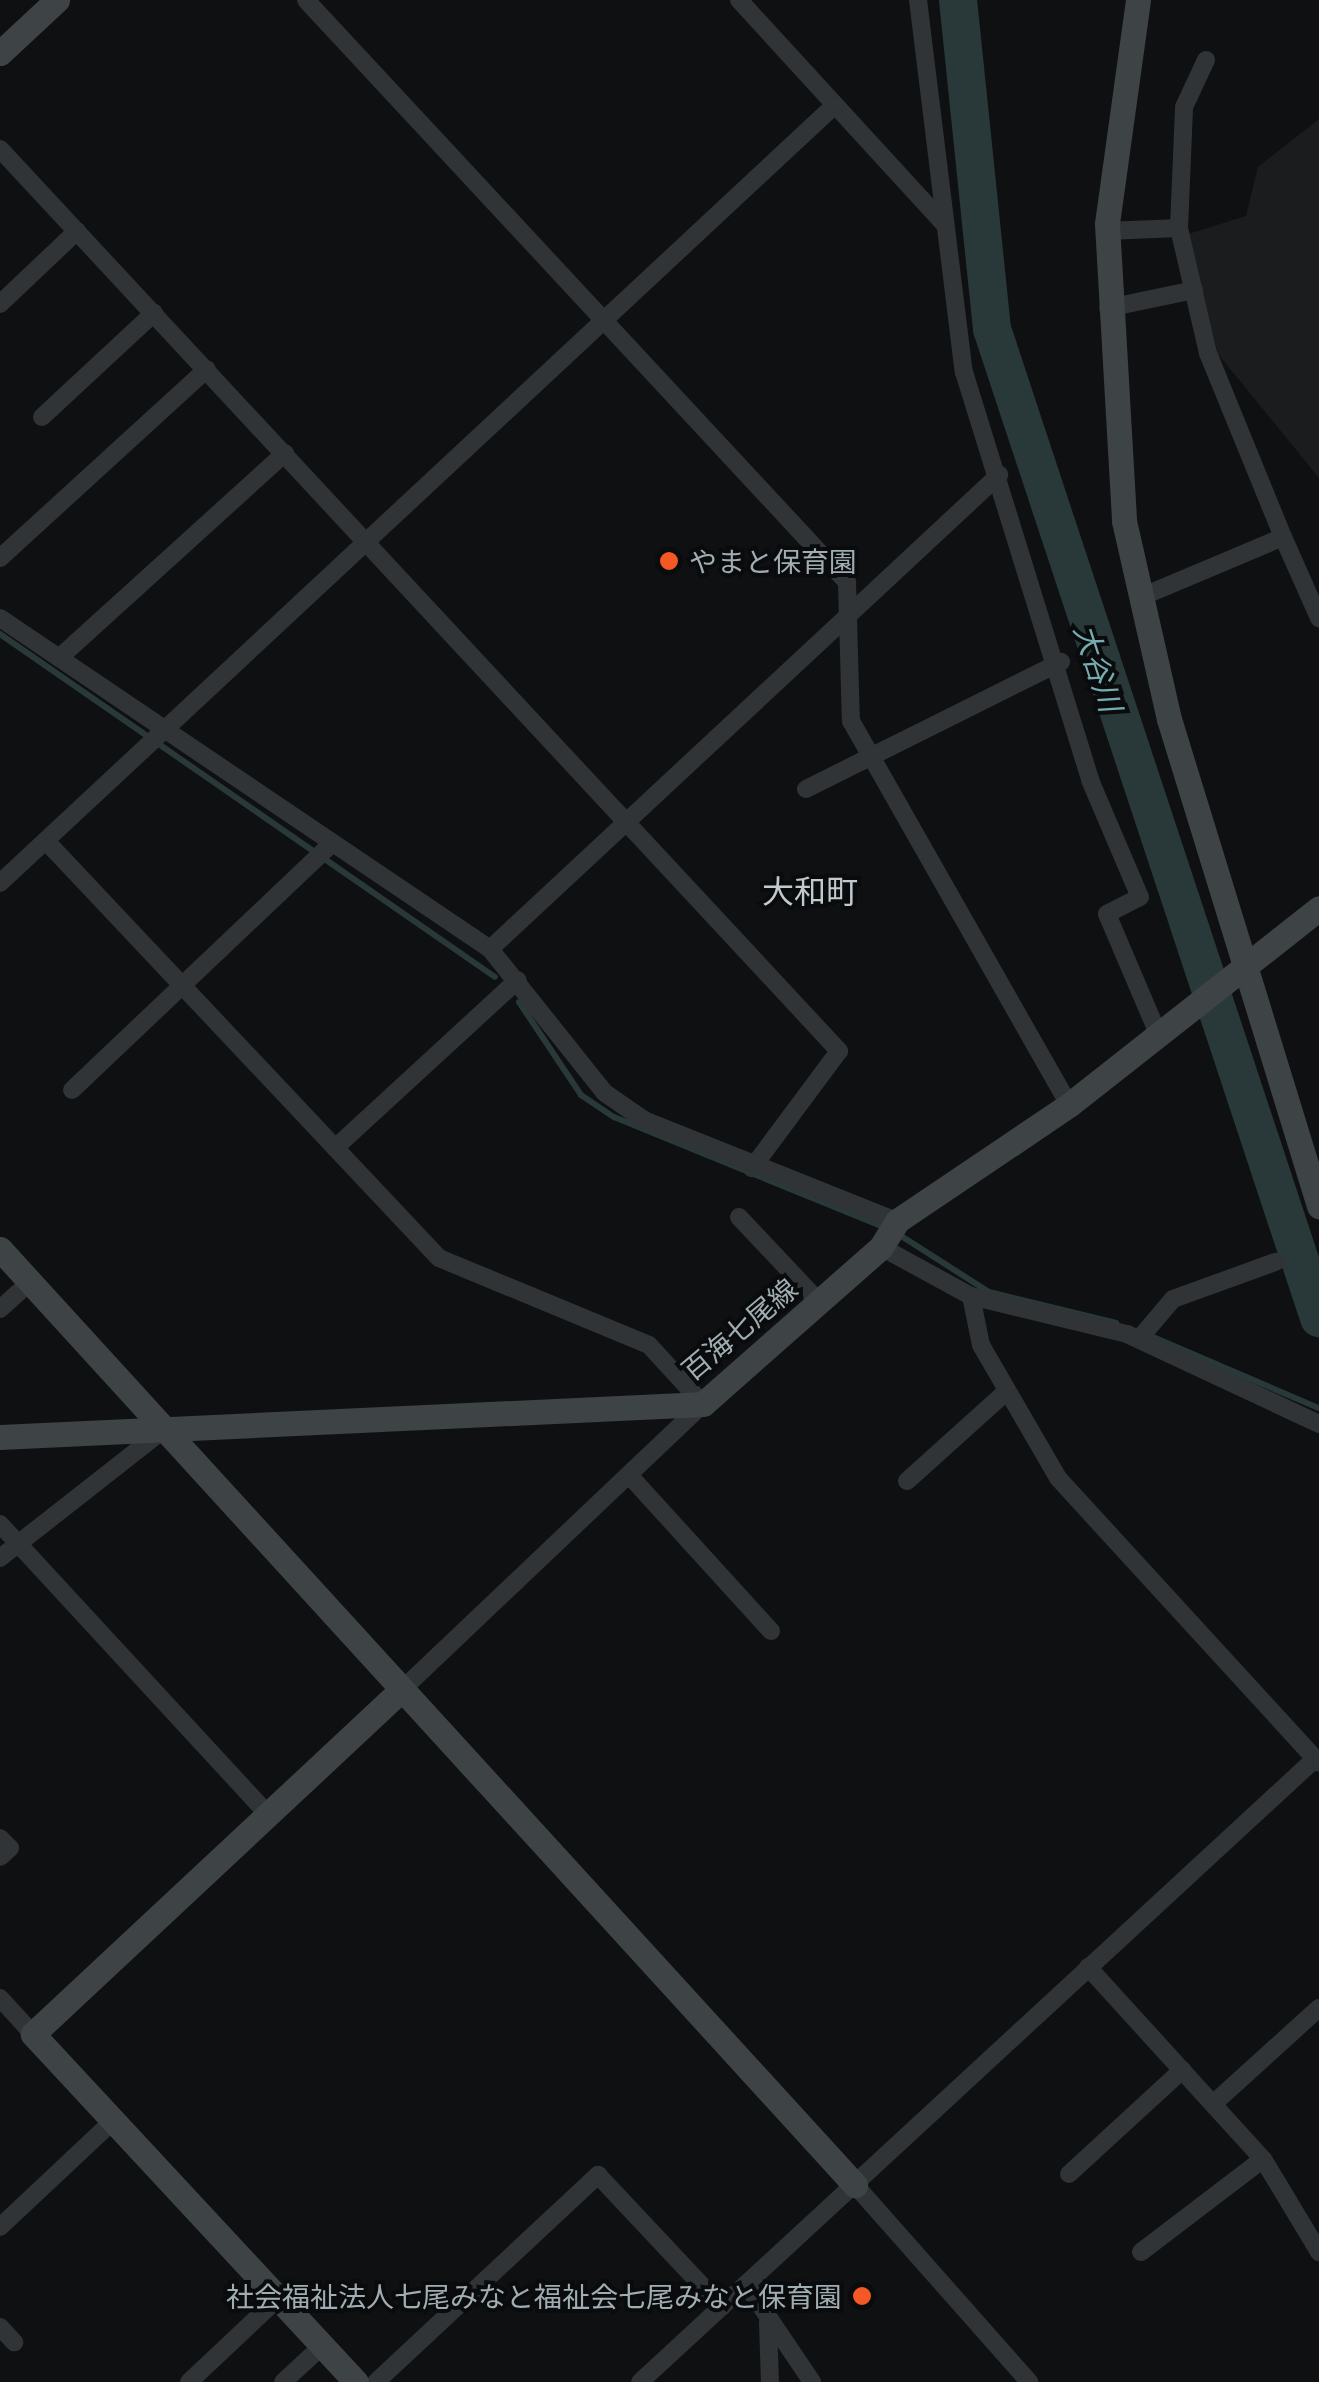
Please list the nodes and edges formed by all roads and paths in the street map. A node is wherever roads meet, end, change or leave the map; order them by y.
1 (57, 0) edge
2 (306, 0) edge
3 (739, 0) edge
4 (918, 0) edge
5 (1138, 0) edge
6 (0, 53) edge
7 (1206, 60) dead end
8 (834, 104) junction
9 (0, 149) edge
10 (944, 223) junction
11 (1179, 228) junction
12 (76, 231) junction
13 (1107, 231) junction
14 (1194, 290) junction
15 (0, 304) edge
16 (1108, 308) junction
17 (154, 312) junction
18 (601, 323) junction
19 (207, 370) junction
20 (42, 417) dead end
21 (285, 453) junction
22 (998, 475) junction
23 (1283, 537) junction
24 (368, 541) junction
25 (0, 558) edge
26 (1141, 597) junction
27 (852, 604) junction
28 (0, 618) edge
29 (1319, 618) edge
30 (59, 658) junction
31 (1061, 662) junction
32 (158, 737) junction
33 (868, 758) junction
34 (806, 789) dead end
35 (623, 824) junction
36 (46, 841) junction
37 (332, 843) junction
38 (0, 883) edge
39 (1319, 908) edge
40 (490, 949) junction
41 (1234, 974) junction
42 (518, 980) junction
43 (181, 986) junction
44 (1159, 1036) junction
45 (72, 1090) dead end
46 (1069, 1105) junction
47 (335, 1148) junction
48 (752, 1168) junction
49 (1319, 1206) edge
50 (739, 1217) dead end
51 (890, 1233) junction
52 (0, 1250) edge
53 (1275, 1262) dead end
54 (30, 1282) junction
55 (971, 1296) junction
56 (819, 1302) junction
57 (0, 1309) edge
58 (1139, 1340) junction
59 (1006, 1392) junction
60 (703, 1404) junction
61 (1319, 1424) edge
62 (164, 1430) junction
63 (0, 1438) edge
64 (629, 1475) junction
65 (907, 1482) dead end
66 (0, 1524) edge
67 (18, 1543) junction
68 (0, 1558) edge
69 (770, 1631) dead end
70 (399, 1692) junction
71 (1317, 1761) edge
72 (268, 1814) junction
73 (0, 1838) edge
74 (0, 1857) edge
75 (1088, 1968) junction
76 (0, 1998) edge
77 (1319, 2008) edge
78 (32, 2034) junction
79 (1182, 2070) junction
80 (1213, 2104) junction
81 (114, 2121) junction
82 (1264, 2160) junction
83 (1070, 2174) dead end
84 (856, 2184) junction
85 (0, 2227) edge
86 (1141, 2252) dead end
87 (1319, 2252) edge
88 (746, 2284) junction
89 (278, 2298) junction
90 (722, 2306) junction
91 (768, 2323) junction
92 (0, 2327) edge
93 (14, 2342) dead end
94 (322, 2346) junction
95 (189, 2382) edge
96 (283, 2382) edge
97 (356, 2382) edge
98 (376, 2382) edge
99 (640, 2382) edge
100 (770, 2382) edge
101 (812, 2382) edge
102 (1028, 2382) edge

1 - 6 street
2 - 18 street
3 - 8 street
4 - 10 street
5 - 13 street
7 - 11 street
8 - 10 street
8 - 18 street
9 - 12 street
10 - 22 street
11 - 13 street
11 - 14 street
12 - 15 street
12 - 17 street
13 - 16 street
14 - 16 street
14 - 23 street
16 - 26 street
17 - 19 street
17 - 20 street
18 - 24 street
18 - 27 street
19 - 21 street
19 - 25 street
21 - 24 street
21 - 30 street
22 - 27 street
22 - 31 street
23 - 26 street
23 - 29 street
24 - 32 street
24 - 35 street
26 - 41 street
27 - 33 street
27 - 35 street
28 - 30 street
30 - 32 street
31 - 33 street
31 - 44 street
32 - 36 street
32 - 37 street
33 - 34 street
33 - 46 street
35 - 40 street
35 - 48 street
36 - 38 street
36 - 43 street
37 - 40 street
37 - 43 street
39 - 41 street, 百海七尾線
40 - 42 street
41 - 44 street, 百海七尾線
41 - 49 street
42 - 47 street
42 - 48 street
43 - 45 street
43 - 47 street
44 - 46 street, 百海七尾線
46 - 51 street, 百海七尾線
47 - 60 street
48 - 51 street
50 - 56 street
51 - 55 street
51 - 56 street, 百海七尾線
52 - 54 street
53 - 58 street
54 - 57 street
54 - 62 street
55 - 58 street
55 - 59 street
56 - 60 street, 百海七尾線
58 - 61 street
59 - 65 street
59 - 71 street
60 - 62 street, 百海七尾線
60 - 64 street
62 - 63 street, 百海七尾線
62 - 67 street
62 - 70 street
64 - 69 street
64 - 70 street
66 - 67 street
67 - 68 street
67 - 72 street
70 - 72 street
70 - 84 street
71 - 75 street
72 - 78 street
73 - 74 street
75 - 79 street
75 - 84 street
76 - 78 street
77 - 80 street
78 - 81 street
79 - 80 street
79 - 83 street
80 - 82 street
81 - 85 street
81 - 89 street
82 - 86 street
82 - 87 street
84 - 88 street
84 - 102 street
88 - 90 street
88 - 91 street
89 - 94 street
89 - 95 street
90 - 98 street
90 - 99 street
91 - 100 street
91 - 101 street
92 - 93 street
94 - 96 street
94 - 97 street

